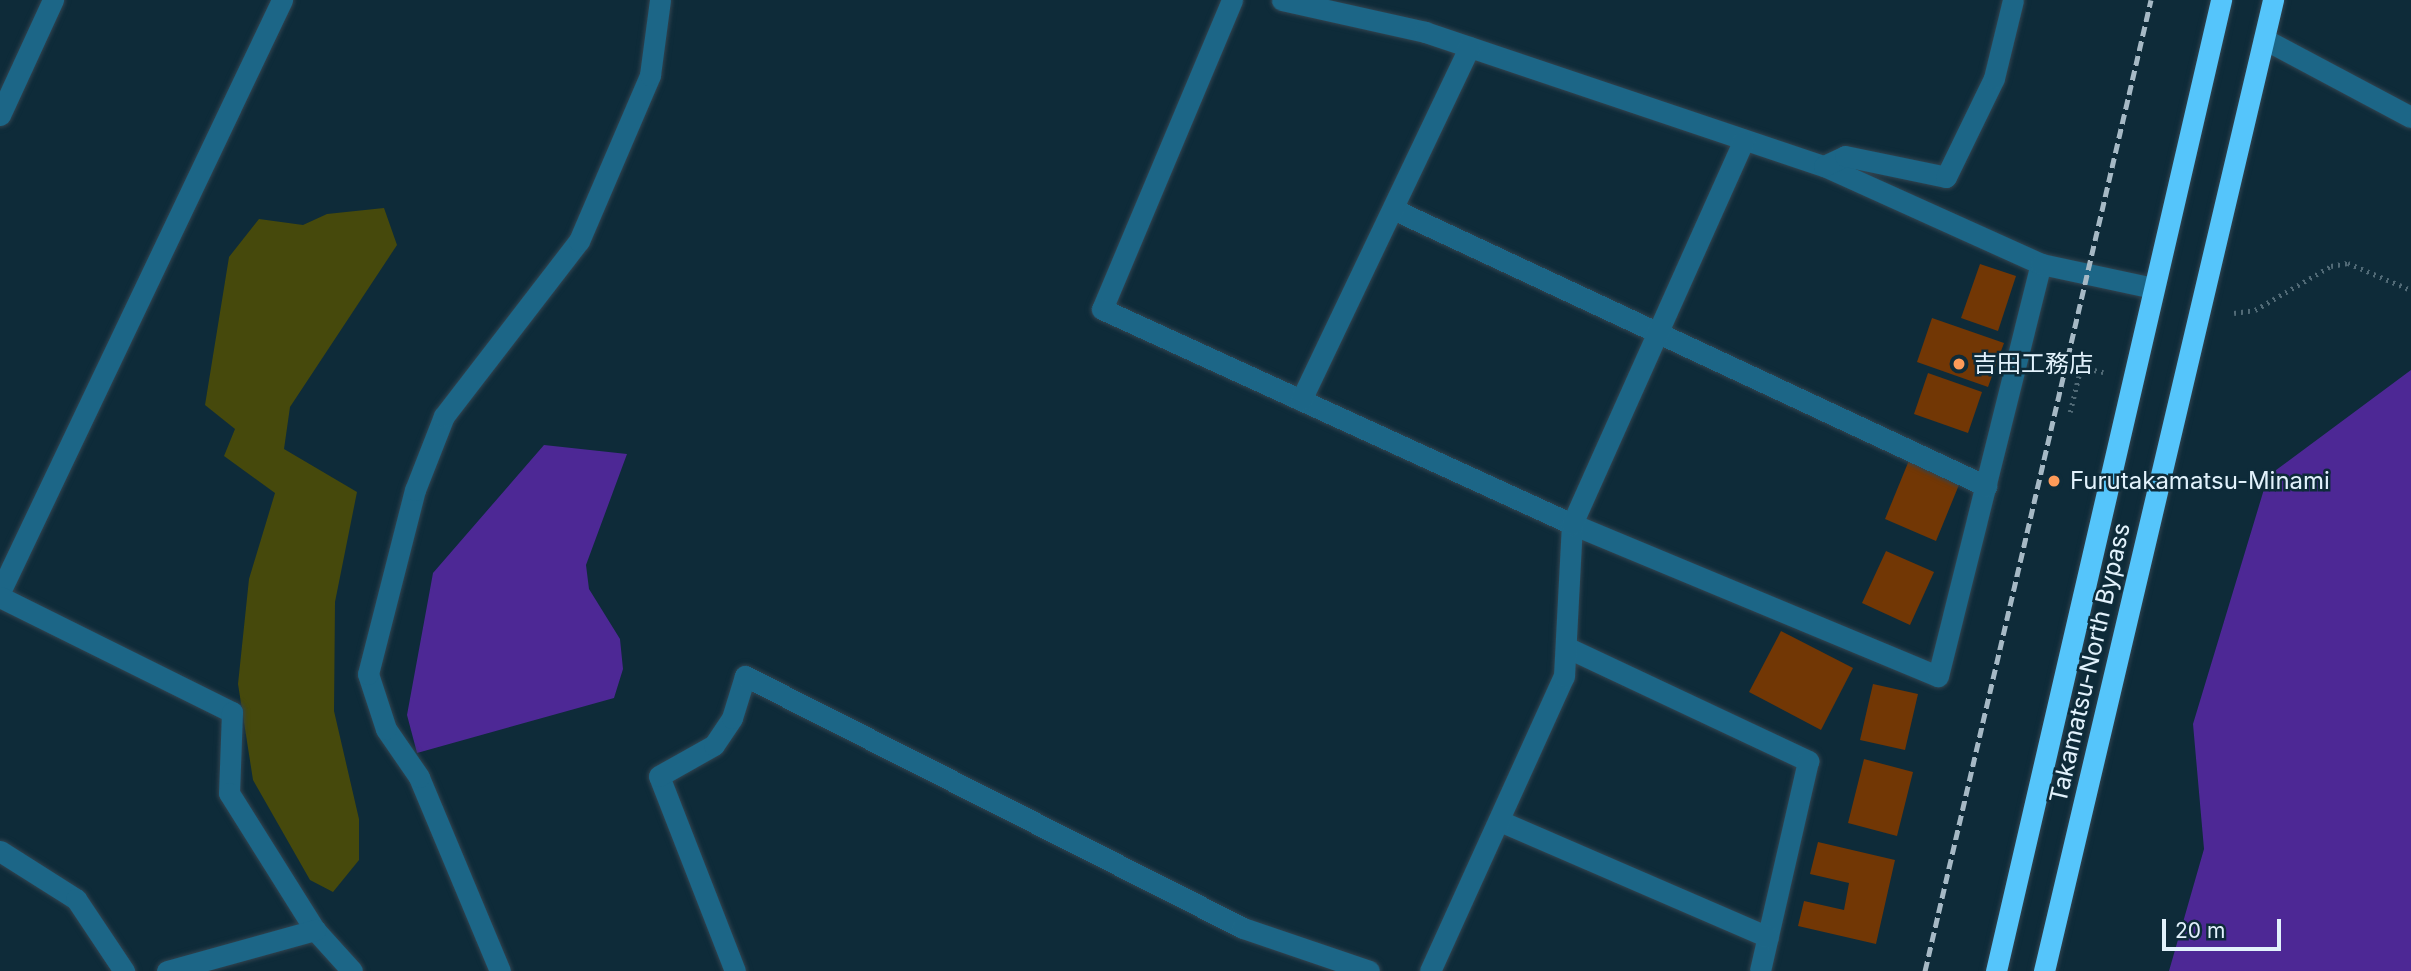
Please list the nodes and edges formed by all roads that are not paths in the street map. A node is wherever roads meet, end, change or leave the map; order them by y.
1 (53, 0) edge
2 (282, 0) edge
3 (660, 0) edge
4 (1232, 0) edge
5 (1282, 0) edge
6 (2013, 0) edge
7 (2221, 0) edge
8 (2273, 0) edge
9 (1306, 2) edge
10 (2264, 39) junction
11 (1469, 47) junction
12 (0, 115) edge
13 (2411, 117) edge
14 (1743, 141) junction
15 (1824, 166) junction
16 (1393, 209) junction
17 (2041, 264) junction
18 (2153, 288) junction
19 (1657, 334) junction
20 (1301, 400) junction
21 (1986, 486) junction
22 (1572, 524) junction
23 (0, 592) edge
24 (0, 597) edge
25 (1566, 647) junction
26 (1500, 821) junction
27 (0, 851) edge
28 (314, 930) junction
29 (1768, 937) junction
30 (124, 971) edge
31 (167, 971) edge
32 (352, 971) edge
33 (500, 971) edge
34 (735, 971) edge
35 (1369, 971) edge
36 (1430, 971) edge
37 (1760, 971) edge
38 (1996, 971) edge
39 (2043, 971) edge

1 - 12 street
2 - 23 street
3 - 33 street
4 - 20 street
5 - 9 street
6 - 15 street
7 - 18 highway, Takamatsu-North Bypass
8 - 10 highway, Takamatsu-North Bypass
9 - 11 street
10 - 13 street
10 - 39 highway, Takamatsu-North Bypass
11 - 14 street
11 - 16 street
14 - 15 street
14 - 19 street
15 - 17 street
16 - 19 street
16 - 20 street
17 - 18 street
17 - 21 street
18 - 38 highway, Takamatsu-North Bypass
19 - 21 street
19 - 22 street
20 - 22 street
21 - 22 street
22 - 25 street
24 - 28 street
25 - 26 street
25 - 29 street
26 - 29 street
26 - 36 street
27 - 30 street
28 - 31 street
28 - 32 street
29 - 37 street
34 - 35 street

